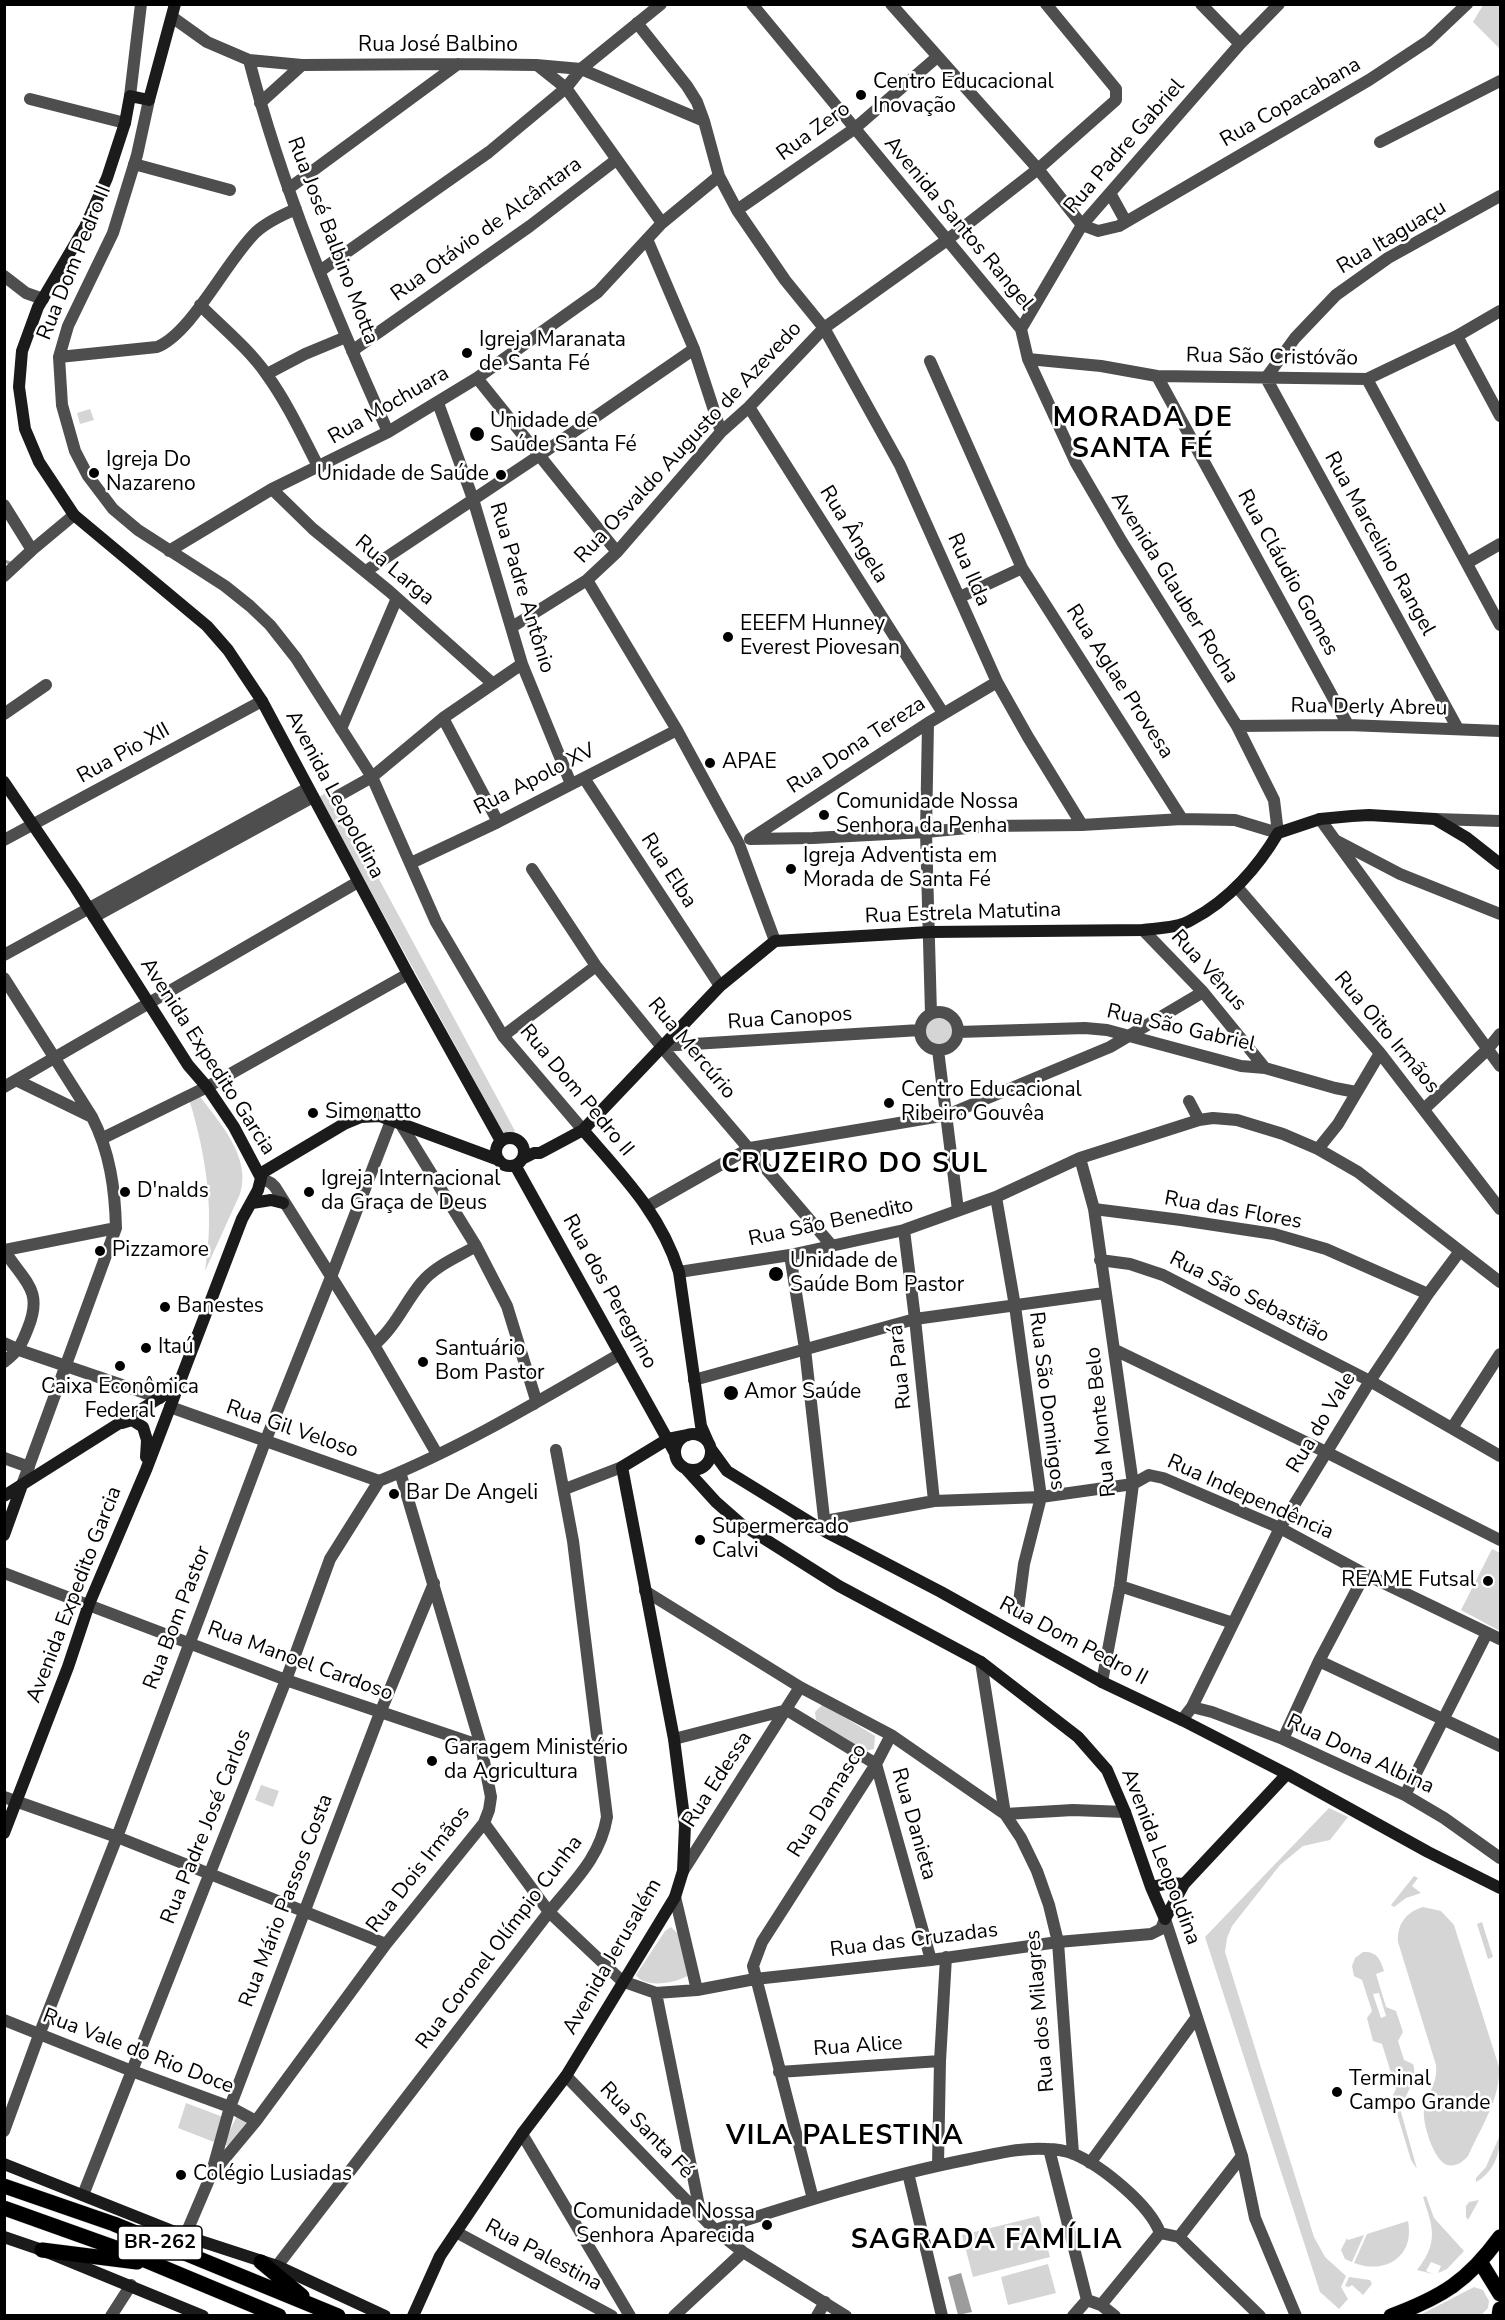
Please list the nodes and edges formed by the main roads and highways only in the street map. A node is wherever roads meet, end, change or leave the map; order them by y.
1 (4, 2186) edge
2 (4, 2208) edge
3 (1500, 2237) edge
4 (42, 2250) road end
5 (261, 2262) road end
6 (1481, 2263) junction
7 (159, 2265) junction
8 (1500, 2294) edge
9 (314, 2306) junction
10 (1500, 2310) edge
11 (279, 2316) edge
12 (338, 2316) edge
13 (1391, 2316) edge
14 (1499, 2316) edge

1 - 9 main road, BR-262
2 - 7 main road, BR-262
3 - 6 main road
4 - 7 main road
5 - 9 main road
6 - 8 main road
6 - 13 main road
7 - 11 main road, BR-262
9 - 12 main road, BR-262
10 - 14 main road

